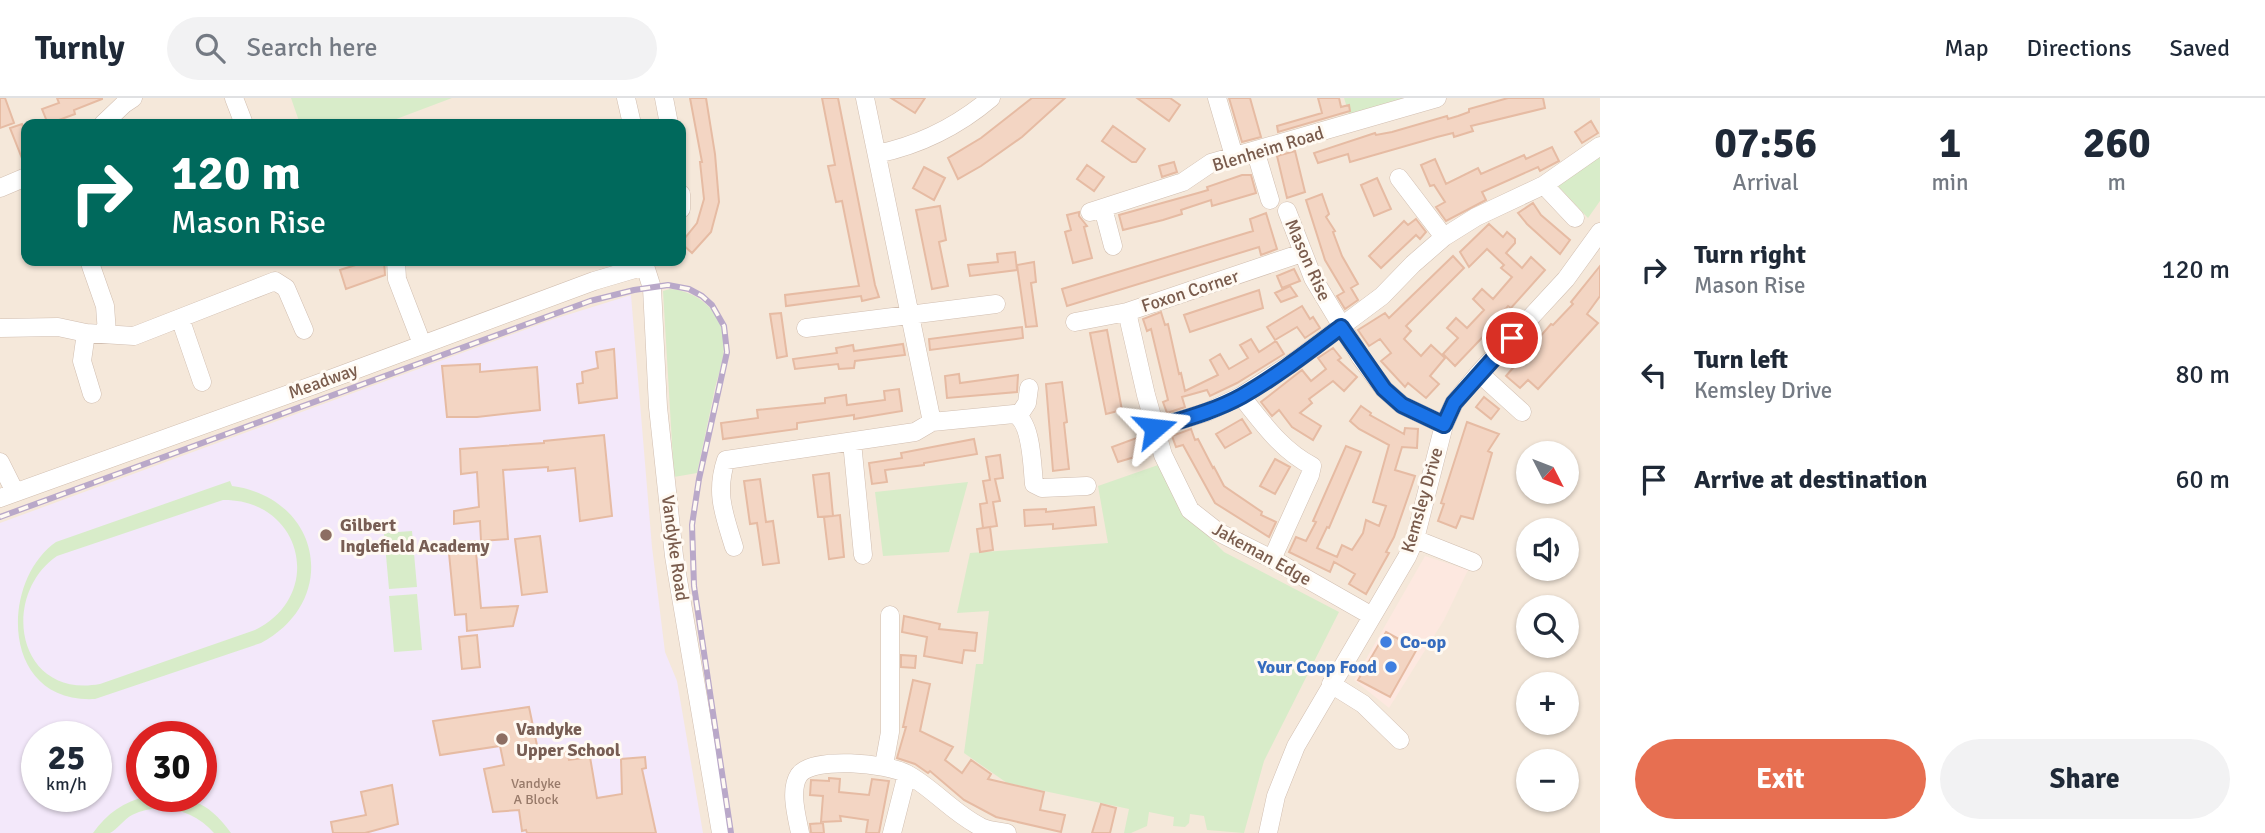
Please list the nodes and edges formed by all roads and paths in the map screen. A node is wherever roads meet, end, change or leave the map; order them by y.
1 (133, 98) edge
2 (234, 98) edge
3 (626, 98) edge
4 (664, 98) edge
5 (865, 98) edge
6 (991, 98) edge
7 (1217, 98) edge
8 (1437, 98) edge
9 (108, 119) edge
10 (242, 119) edge
11 (631, 119) edge
12 (667, 119) edge
13 (1600, 146) edge
14 (1255, 150) junction
15 (877, 154) junction
16 (1234, 156) junction
17 (1399, 178) dead end
18 (21, 179) edge
19 (1544, 185) junction
20 (0, 188) edge
21 (1270, 200) dead end
22 (1287, 211) dead end
23 (1574, 218) dead end
24 (1600, 232) edge
25 (1444, 237) junction
26 (1113, 246) dead end
27 (1302, 253) junction
28 (91, 266) edge
29 (396, 266) edge
30 (637, 266) edge
31 (647, 266) edge
32 (996, 304) dead end
33 (1127, 312) junction
34 (910, 314) junction
35 (180, 318) junction
36 (1075, 322) dead end
37 (1341, 327) junction
38 (0, 328) edge
39 (806, 328) dead end
40 (304, 330) dead end
41 (86, 333) junction
42 (107, 334) junction
43 (422, 344) junction
44 (1479, 373) junction
45 (202, 382) dead end
46 (1029, 388) dead end
47 (92, 394) dead end
48 (1241, 396) junction
49 (1522, 412) dead end
50 (1019, 415) junction
51 (932, 422) junction
52 (1444, 425) junction
53 (1155, 428) junction
54 (852, 442) junction
55 (0, 461) edge
56 (1087, 486) dead end
57 (7, 495) edge
58 (1415, 539) junction
59 (734, 547) dead end
60 (863, 555) dead end
61 (1272, 559) junction
62 (1473, 562) dead end
63 (890, 615) dead end
64 (1372, 616) junction
65 (1332, 684) junction
66 (1400, 740) dead end
67 (884, 765) junction
68 (907, 774) junction
69 (988, 831) edge
70 (721, 833) edge
71 (800, 833) edge
72 (892, 833) edge
73 (1007, 833) edge
74 (1268, 833) edge

1 - 9 street
2 - 10 street
3 - 11 street
4 - 12 street
5 - 15 street
6 - 15 street
7 - 16 street
8 - 14 street, Blenheim Road
13 - 19 street
14 - 16 street, Blenheim Road
14 - 21 street
15 - 34 street
16 - 26 street, Blenheim Road
17 - 25 street
18 - 20 street
19 - 23 street
19 - 25 street
22 - 27 street, Mason Rise
24 - 44 street, Kemsley Drive
25 - 37 street
27 - 33 street, Foxon Corner
27 - 37 street, Mason Rise
28 - 42 street
29 - 43 street
30 - 43 street, Meadway
31 - 70 street, Vandyke Road
32 - 34 street
33 - 36 street, Foxon Corner
33 - 53 street, Jakeman Edge
34 - 39 street
34 - 51 street
35 - 40 street
35 - 42 street
35 - 45 street
37 - 48 street
37 - 52 street, Mason Rise
38 - 41 street
41 - 42 street
41 - 47 street
43 - 57 street, Meadway
44 - 49 street
44 - 52 street, Kemsley Drive
46 - 50 street
48 - 53 street
48 - 61 street
50 - 51 street
50 - 56 street
51 - 54 street
52 - 58 street, Kemsley Drive
53 - 61 street, Jakeman Edge
54 - 59 street
54 - 60 street
55 - 57 street
58 - 62 street
58 - 64 street, Kemsley Drive
61 - 64 street, Jakeman Edge
63 - 67 street
64 - 65 street, Kemsley Drive
65 - 66 street
65 - 74 street, Kemsley Drive
67 - 68 street
67 - 71 street
68 - 69 street
68 - 72 street
69 - 73 street

